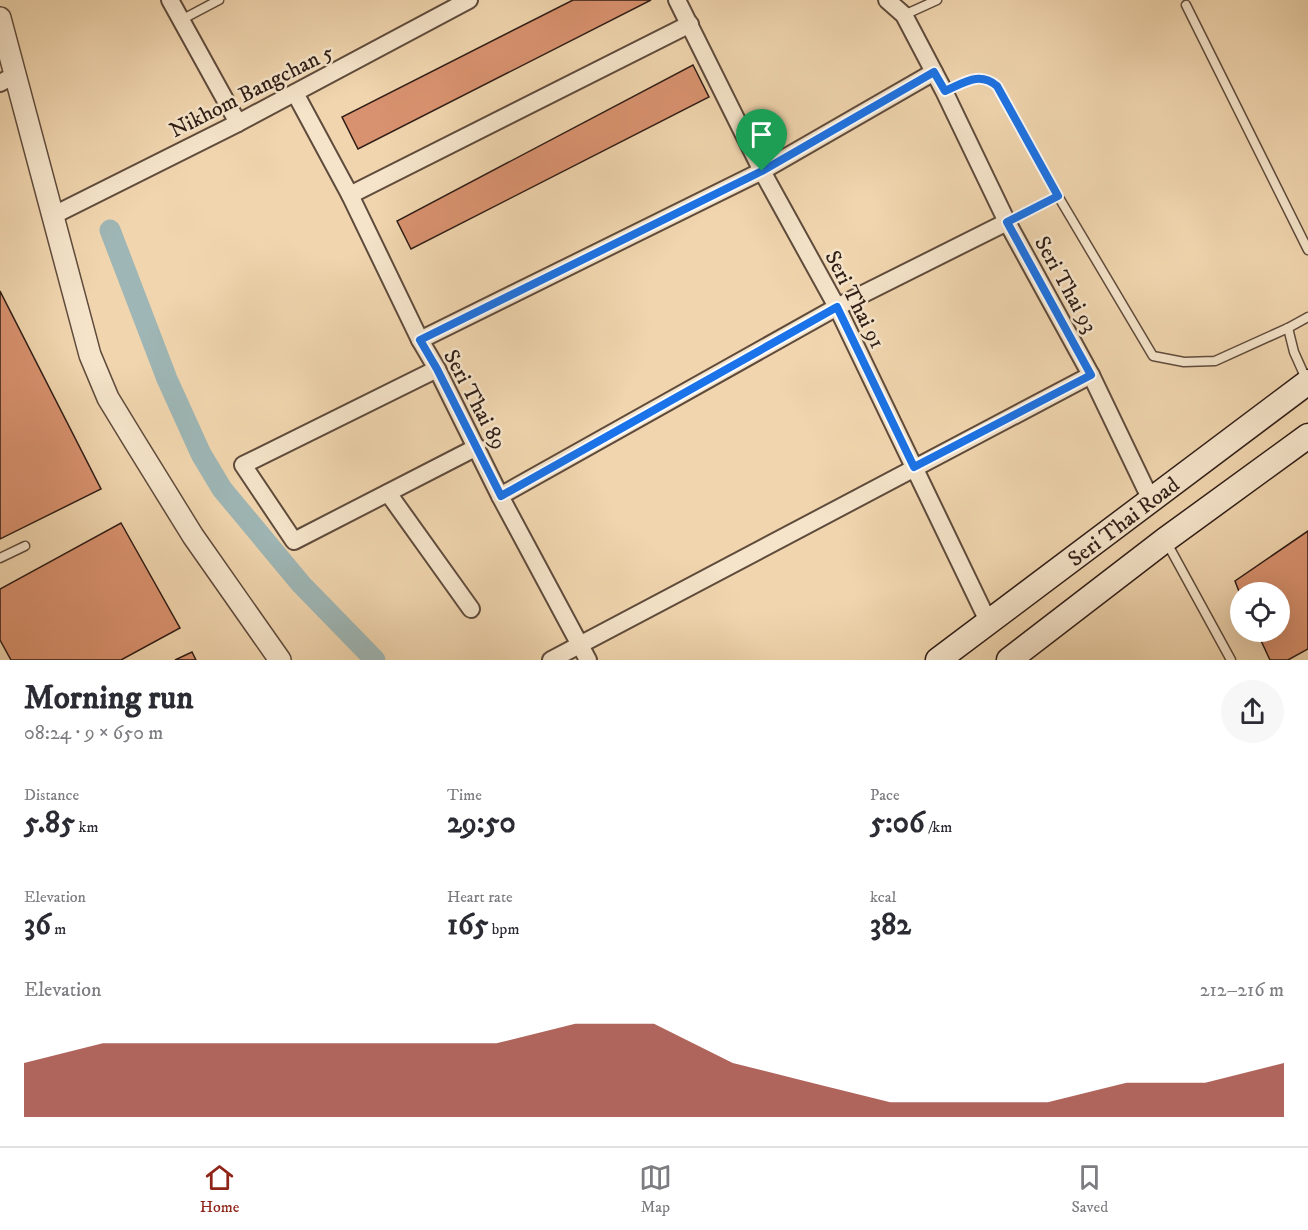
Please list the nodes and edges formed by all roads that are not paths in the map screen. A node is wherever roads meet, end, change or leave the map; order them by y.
1 (170, 0) edge
2 (469, 0) edge
3 (677, 0) edge
4 (887, 0) edge
5 (937, 0) edge
6 (215, 1) edge
7 (1186, 5) dead end
8 (904, 15) junction
9 (0, 18) edge
10 (181, 20) junction
11 (690, 24) junction
12 (934, 72) junction
13 (8, 79) edge
14 (945, 91) junction
15 (295, 93) junction
16 (238, 123) junction
17 (762, 171) junction
18 (350, 195) junction
19 (1058, 196) junction
20 (52, 216) junction
21 (1007, 222) junction
22 (1308, 250) edge
23 (837, 307) junction
24 (1308, 317) edge
25 (1288, 328) junction
26 (420, 340) junction
27 (437, 369) junction
28 (1091, 375) junction
29 (1308, 382) edge
30 (1308, 436) edge
31 (477, 447) junction
32 (914, 467) junction
33 (388, 493) junction
34 (501, 496) junction
35 (1151, 500) junction
36 (1165, 540) junction
37 (25, 546) dead end
38 (0, 558) edge
39 (471, 609) dead end
40 (988, 621) junction
41 (579, 644) junction
42 (280, 660) edge
43 (550, 660) edge
44 (588, 660) edge
45 (938, 660) edge
46 (1009, 660) edge
47 (1231, 660) edge

1 - 10 street
2 - 15 street, Nikhom Bangchan 5
3 - 11 street, Seri Thai 91
4 - 8 street, Seri Thai 93
5 - 8 lane
6 - 10 lane
7 - 22 lane
8 - 12 street, Seri Thai 93
9 - 13 street
10 - 16 street
11 - 17 street, Seri Thai 91
11 - 18 street
12 - 14 street, Seri Thai 93
12 - 17 street
13 - 20 street
14 - 19 lane
14 - 21 street, Seri Thai 93
15 - 16 street, Nikhom Bangchan 5
15 - 18 street, Seri Thai 89
16 - 20 street, Nikhom Bangchan 5
17 - 23 street, Seri Thai 91
17 - 26 street
18 - 26 street, Seri Thai 89
19 - 21 lane
19 - 25 lane
20 - 42 street
21 - 23 street
21 - 28 street, Seri Thai 93
23 - 32 street, Seri Thai 91
23 - 34 street
24 - 25 lane
25 - 29 lane
26 - 27 street, Seri Thai 89
27 - 31 street, Seri Thai 89
27 - 33 street
28 - 32 street
28 - 35 street, Seri Thai 93
29 - 35 main road, Seri Thai Road
30 - 36 main road, Seri Thai Road
31 - 33 street
31 - 34 street, Seri Thai 89
32 - 40 street, Seri Thai 91
32 - 41 street
33 - 39 street
34 - 41 street, Seri Thai 89
35 - 40 main road, Seri Thai Road
36 - 46 main road, Seri Thai Road
36 - 47 lane
37 - 38 lane
40 - 45 main road, Seri Thai Road
41 - 43 street
41 - 44 street, Seri Thai 89

